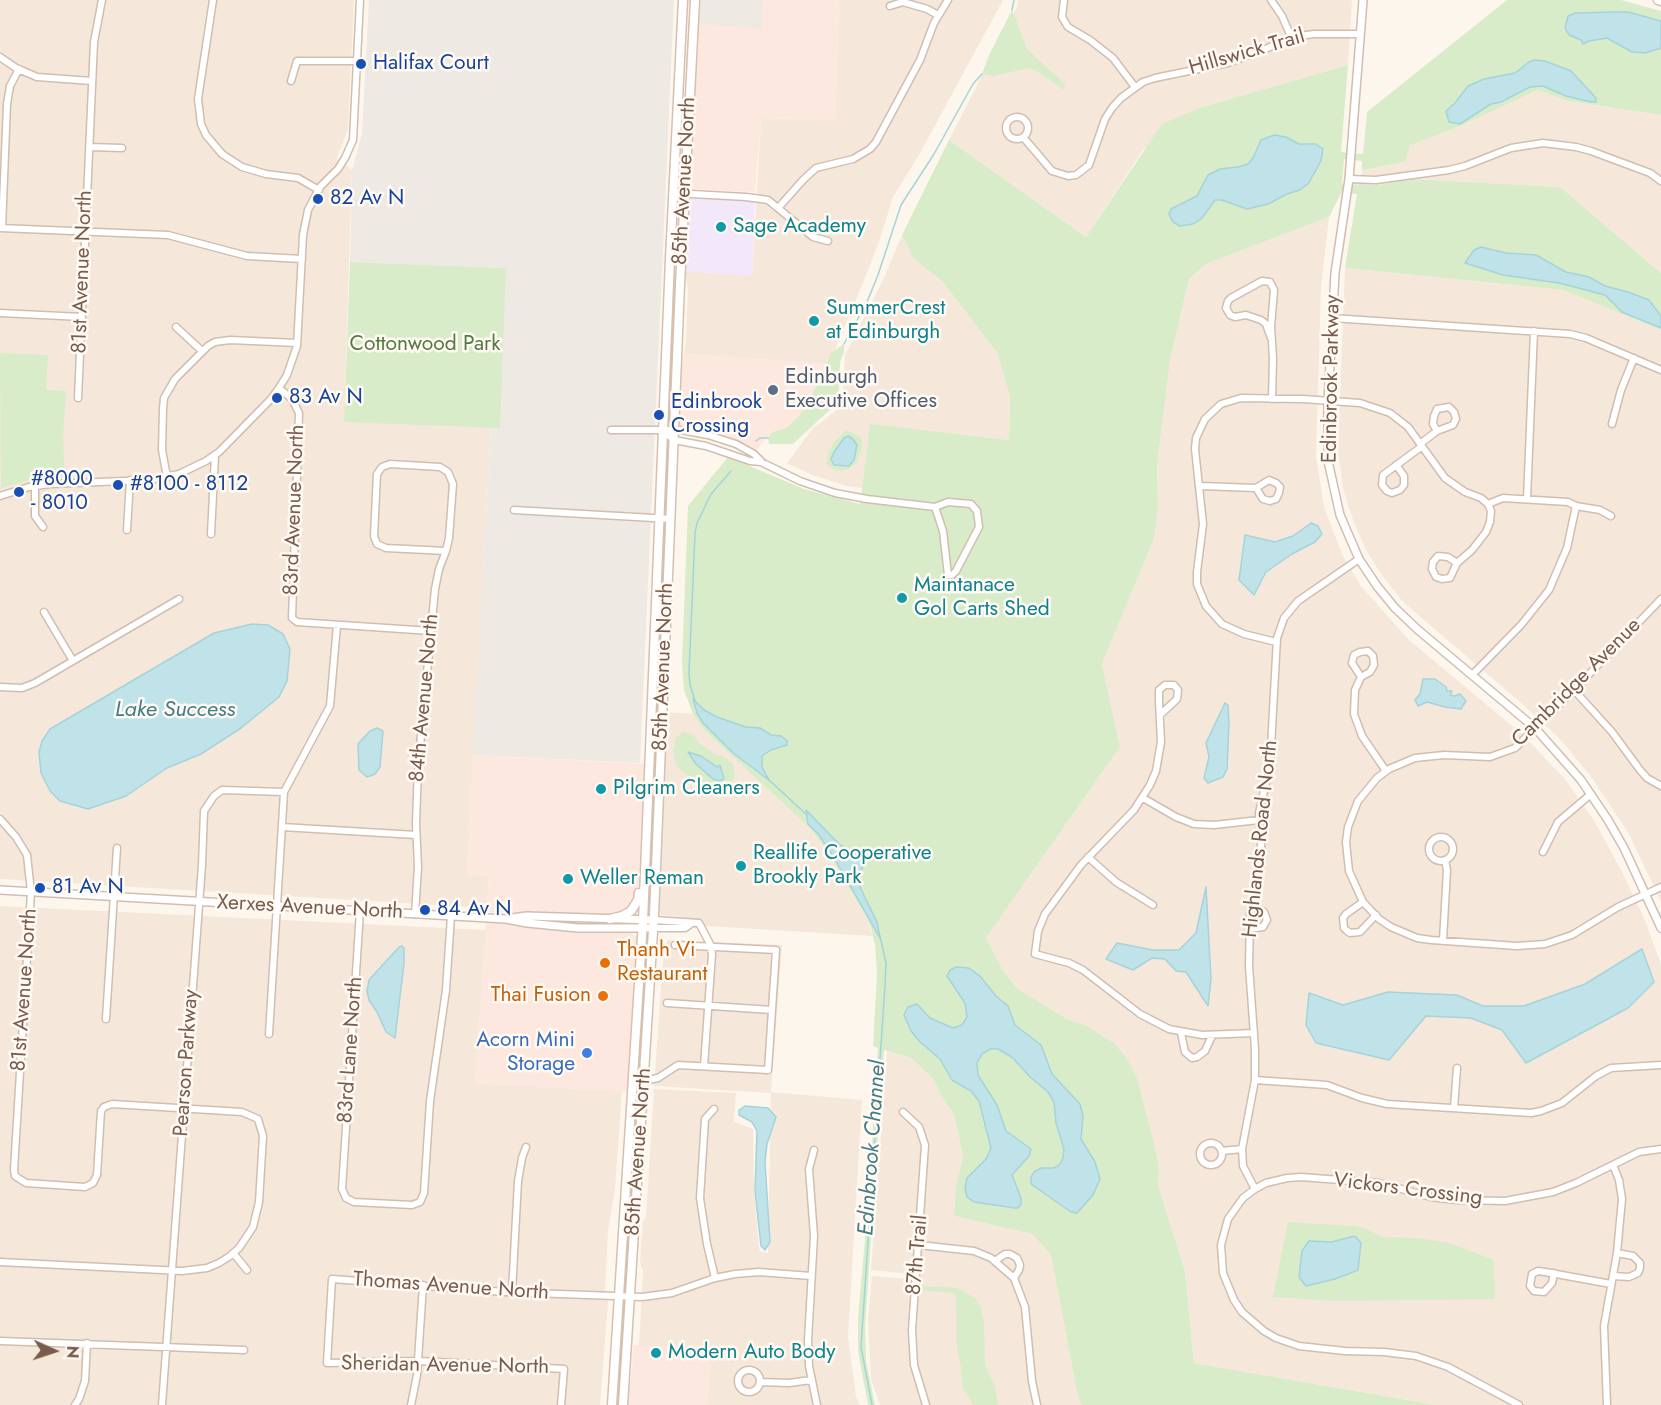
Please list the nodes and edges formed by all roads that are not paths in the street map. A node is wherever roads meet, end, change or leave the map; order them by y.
1 (102, 0) edge
2 (213, 0) edge
3 (360, 0) edge
4 (683, 0) edge
5 (695, 0) edge
6 (948, 0) edge
7 (1064, 0) edge
8 (1271, 0) edge
9 (1363, 0) edge
10 (890, 6) dead end
11 (938, 15) junction
12 (1360, 34) junction
13 (1292, 39) junction
14 (0, 57) edge
15 (357, 61) junction
16 (19, 69) junction
17 (193, 80) dead end
18 (92, 81) junction
19 (200, 81) junction
20 (291, 81) dead end
21 (1135, 87) junction
22 (1023, 137) dead end
23 (89, 147) junction
24 (122, 148) dead end
25 (1349, 179) junction
26 (1661, 181) edge
27 (319, 190) junction
28 (674, 193) junction
29 (685, 194) junction
30 (779, 207) junction
31 (1, 228) edge
32 (85, 230) junction
33 (828, 241) dead end
34 (302, 259) junction
35 (0, 313) edge
36 (82, 317) junction
37 (1332, 318) junction
38 (176, 327) dead end
39 (1534, 332) junction
40 (1271, 338) junction
41 (297, 343) junction
42 (202, 351) junction
43 (1634, 358) junction
44 (1661, 370) edge
45 (279, 388) junction
46 (78, 398) dead end
47 (1272, 399) junction
48 (1328, 401) junction
49 (1612, 424) dead end
50 (611, 430) dead end
51 (674, 430) junction
52 (663, 431) junction
53 (1437, 431) dead end
54 (708, 435) junction
55 (674, 440) junction
56 (1420, 445) junction
57 (706, 446) junction
58 (215, 455) junction
59 (761, 462) junction
60 (1396, 465) junction
61 (167, 477) junction
62 (130, 480) junction
63 (35, 486) junction
64 (1200, 486) junction
65 (1256, 488) dead end
66 (0, 496) edge
67 (1527, 499) junction
68 (1488, 504) junction
69 (1576, 506) junction
70 (936, 507) junction
71 (514, 510) dead end
72 (1611, 516) dead end
73 (659, 518) junction
74 (671, 519) junction
75 (43, 527) dead end
76 (127, 530) dead end
77 (211, 534) dead end
78 (446, 551) junction
79 (946, 558) junction
80 (1359, 560) junction
81 (961, 562) junction
82 (1457, 563) junction
83 (179, 599) dead end
84 (1661, 599) edge
85 (44, 612) dead end
86 (337, 625) junction
87 (431, 631) junction
88 (1276, 642) junction
89 (73, 661) junction
90 (1472, 675) junction
91 (1361, 676) dead end
92 (0, 687) edge
93 (1574, 690) junction
94 (1160, 714) junction
95 (1534, 728) junction
96 (1386, 771) junction
97 (1661, 786) edge
98 (284, 792) junction
99 (1591, 794) junction
100 (1143, 798) junction
101 (0, 819) edge
102 (1259, 820) junction
103 (282, 827) junction
104 (416, 835) junction
105 (117, 848) dead end
106 (646, 851) junction
107 (1543, 852) dead end
108 (1088, 857) junction
109 (1445, 860) dead end
110 (1661, 887) edge
111 (0, 891) edge
112 (31, 892) junction
113 (1647, 893) junction
114 (114, 897) junction
115 (200, 902) junction
116 (1363, 902) junction
117 (279, 906) junction
118 (1154, 906) dead end
119 (1252, 906) junction
120 (360, 911) junction
121 (415, 914) junction
122 (1376, 915) junction
123 (451, 916) junction
124 (506, 919) junction
125 (610, 919) junction
126 (642, 924) junction
127 (653, 924) junction
128 (1661, 928) edge
129 (1250, 929) junction
130 (1443, 940) junction
131 (675, 945) dead end
132 (711, 947) junction
133 (667, 1004) dead end
134 (708, 1006) junction
135 (772, 1010) junction
136 (106, 1019) dead end
137 (1181, 1033) junction
138 (1254, 1033) junction
139 (269, 1034) dead end
140 (1212, 1036) junction
141 (1661, 1065) edge
142 (704, 1066) junction
143 (1457, 1068) dead end
144 (644, 1079) junction
145 (1255, 1080) junction
146 (633, 1083) junction
147 (184, 1108) junction
148 (1454, 1108) junction
149 (714, 1109) dead end
150 (903, 1112) dead end
151 (526, 1147) dead end
152 (1242, 1149) junction
153 (1661, 1149) edge
154 (814, 1150) dead end
155 (1222, 1151) dead end
156 (1613, 1165) junction
157 (1255, 1189) junction
158 (919, 1245) junction
159 (233, 1253) junction
160 (1617, 1253) junction
161 (995, 1261) junction
162 (0, 1262) edge
163 (247, 1270) dead end
164 (173, 1271) junction
165 (1554, 1274) junction
166 (811, 1276) junction
167 (1613, 1276) junction
168 (715, 1278) junction
169 (1014, 1278) junction
170 (1611, 1284) junction
171 (423, 1285) junction
172 (512, 1292) junction
173 (619, 1295) junction
174 (630, 1296) junction
175 (0, 1341) edge
176 (87, 1343) junction
177 (167, 1347) junction
178 (244, 1350) dead end
179 (419, 1361) junction
180 (327, 1363) joint
181 (811, 1380) junction
182 (760, 1382) dead end
183 (75, 1405) edge
184 (162, 1405) edge
185 (411, 1405) edge
186 (561, 1405) edge
187 (612, 1405) edge
188 (623, 1405) edge
189 (817, 1405) edge
190 (926, 1405) edge
191 (1037, 1405) edge
192 (1519, 1405) edge
193 (1607, 1405) edge

1 - 18 street, 81st Avenue North
2 - 19 street
3 - 15 street
4 - 28 main road, 85th Avenue North
5 - 29 main road, 85th Avenue North
6 - 11 street
7 - 21 street
8 - 13 street
9 - 12 street, Edinbrook Parkway
10 - 11 street
11 - 30 street
12 - 13 street, Hillswick Trail
12 - 25 street, Edinbrook Parkway
13 - 21 street, Hillswick Trail
14 - 16 street
15 - 20 street
15 - 27 street
16 - 18 street
16 - 31 street
17 - 19 street
18 - 23 street, 81st Avenue North
19 - 27 street
21 - 22 street, Hillswick Trail
23 - 24 street
23 - 32 street, 81st Avenue North
25 - 26 street
25 - 37 street, Edinbrook Parkway
27 - 34 street
28 - 29 street
28 - 52 main road, 85th Avenue North
29 - 30 street
29 - 51 main road, 85th Avenue North
30 - 33 street
31 - 32 street
32 - 34 street
32 - 36 street, 81st Avenue North
34 - 41 street
35 - 36 street
36 - 46 street, 81st Avenue North
37 - 39 street
37 - 48 street, Edinbrook Parkway
38 - 42 street
39 - 43 street
39 - 67 street
40 - 40 street
40 - 47 street
41 - 42 street
41 - 45 street
42 - 61 street
43 - 44 street
43 - 49 street
45 - 58 street
45 - 86 street, 83rd Avenue North
47 - 48 street
47 - 64 street
48 - 56 street
48 - 80 street, Edinbrook Parkway
50 - 52 street
51 - 52 street
51 - 54 street
51 - 55 main road, 85th Avenue North
52 - 55 street
52 - 73 main road, 85th Avenue North
53 - 56 street
54 - 57 street
54 - 59 street
55 - 57 street
55 - 74 main road, 85th Avenue North
56 - 60 street
56 - 68 street
57 - 59 street
58 - 61 street
58 - 77 street
59 - 70 street
60 - 60 street
61 - 62 street
62 - 63 street
62 - 76 street
63 - 66 street
63 - 75 street
64 - 65 street
64 - 88 street
67 - 68 street
67 - 69 street
68 - 82 street
69 - 72 street
69 - 90 street
70 - 79 street
70 - 81 street
71 - 73 street
73 - 74 street
73 - 106 main road, 85th Avenue North
74 - 127 main road, 85th Avenue North
78 - 78 street, 84th Avenue North
78 - 87 street, 84th Avenue North
79 - 81 street
79 - 81 street
80 - 88 street, Highlands Road North
80 - 90 street, Edinbrook Parkway
82 - 82 street
83 - 89 street
84 - 93 street, Cambridge Avenue
85 - 89 street
86 - 87 street
86 - 98 street
87 - 104 street, 84th Avenue North
88 - 102 street, Highlands Road North
89 - 92 street
90 - 95 street, Edinbrook Parkway
91 - 96 street
93 - 95 street, Cambridge Avenue
93 - 97 street
94 - 94 street
94 - 100 street
95 - 96 street, Cambridge Avenue
95 - 99 street, Edinbrook Parkway
96 - 116 street, Cambridge Avenue
98 - 103 street
98 - 115 street, Pearson Parkway
99 - 107 street
99 - 113 street, Edinbrook Parkway
100 - 102 street
100 - 108 street
101 - 112 street, 81st Avenue North
102 - 119 street, Highlands Road North
103 - 104 street
103 - 117 street
104 - 121 street, 84th Avenue North
105 - 114 street
106 - 125 main road
106 - 126 main road, 85th Avenue North
108 - 118 street
108 - 137 street
109 - 130 street
110 - 113 street
111 - 112 street, Xerxes Avenue North
112 - 114 street, Xerxes Avenue North
112 - 147 street, 81st Avenue North
113 - 128 street, Edinbrook Parkway
113 - 130 street
114 - 115 street, Xerxes Avenue North
114 - 136 street
115 - 117 street, Xerxes Avenue North
115 - 147 street, Pearson Parkway
116 - 122 street
116 - 122 street
117 - 120 street, Xerxes Avenue North
117 - 139 street
119 - 129 street, Highlands Road North
119 - 129 street
120 - 121 street, Xerxes Avenue North
120 - 123 street, 83rd Lane North
121 - 123 street, Xerxes Avenue North
122 - 130 street
123 - 124 street, Xerxes Avenue North
124 - 125 street, Xerxes Avenue North
124 - 126 street, Xerxes Avenue North
125 - 126 street, Xerxes Avenue North
126 - 127 street, Xerxes Avenue North
126 - 146 main road, 85th Avenue North
127 - 132 street, Xerxes Avenue North
127 - 144 main road, 85th Avenue North
129 - 138 street, Highlands Road North
131 - 132 street
132 - 134 street
132 - 135 street
133 - 134 street
134 - 135 street
134 - 142 street
135 - 142 street
137 - 140 street
137 - 140 street
138 - 140 street
138 - 145 street, Highlands Road North
141 - 148 street
142 - 144 street
143 - 148 street
144 - 146 street
144 - 174 main road, 85th Avenue North
145 - 148 street
145 - 152 street, Highlands Road North
146 - 173 main road, 85th Avenue North
147 - 159 street
147 - 164 street, Pearson Parkway
149 - 168 street
150 - 158 street, 87th Trail
151 - 172 street
152 - 155 street
152 - 157 street, Highlands Road North
153 - 156 street, Vickors Crossing
154 - 166 street
156 - 157 street, Vickors Crossing
156 - 160 street
157 - 192 street
158 - 161 street
158 - 190 street, 87th Trail
159 - 163 street
159 - 164 street
160 - 167 street
160 - 167 street
161 - 169 street
161 - 169 street
162 - 164 street
164 - 177 street, Pearson Parkway
165 - 165 street
165 - 170 street
166 - 168 street, Thomas Avenue North
166 - 181 street
167 - 170 street
168 - 174 street, Thomas Avenue North
169 - 191 street
170 - 193 street
171 - 172 street, Thomas Avenue North
171 - 179 street
171 - 180 street, Thomas Avenue North
172 - 173 street, Thomas Avenue North
173 - 174 street, Thomas Avenue North
173 - 187 main road, 85th Avenue North
174 - 188 main road, 85th Avenue North
175 - 176 street
176 - 177 street
176 - 183 street
177 - 178 street
177 - 184 street, Pearson Parkway
179 - 180 street, Sheridan Avenue North
179 - 185 street
179 - 186 street, Sheridan Avenue North
181 - 182 street
181 - 189 street

